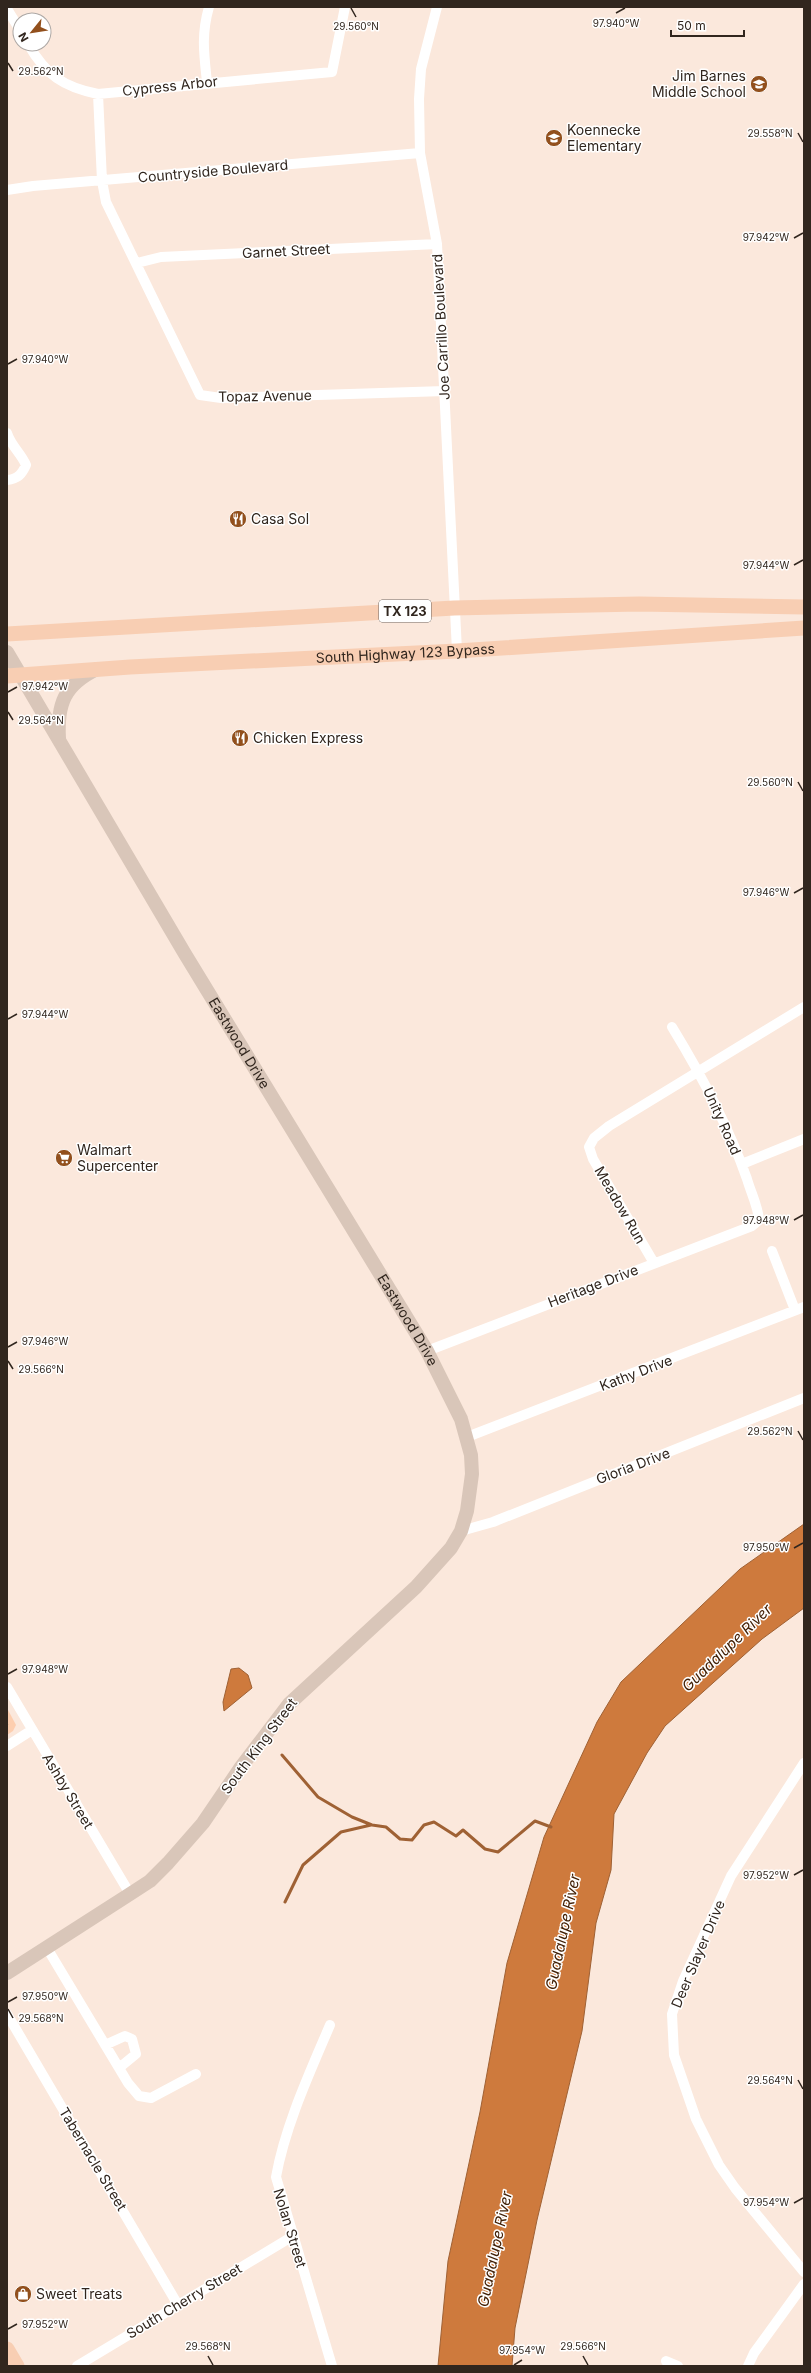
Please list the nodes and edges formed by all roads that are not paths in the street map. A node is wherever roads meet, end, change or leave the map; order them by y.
1 (209, 7) edge
2 (345, 7) edge
3 (437, 7) edge
4 (34, 52) edge
5 (207, 82) junction
6 (98, 94) junction
7 (420, 153) junction
8 (102, 181) junction
9 (7, 190) edge
10 (437, 244) junction
11 (137, 263) junction
12 (445, 391) junction
13 (7, 433) edge
14 (7, 480) edge
15 (804, 607) edge
16 (454, 608) junction
17 (804, 628) edge
18 (7, 634) edge
19 (457, 651) junction
20 (7, 652) edge
21 (97, 669) junction
22 (13, 675) edge
23 (59, 742) junction
24 (804, 1007) edge
25 (672, 1027) dead end
26 (700, 1072) junction
27 (804, 1139) edge
28 (742, 1164) junction
29 (759, 1220) joint
30 (772, 1250) dead end
31 (654, 1263) junction
32 (800, 1308) edge
33 (426, 1351) junction
34 (804, 1398) edge
35 (467, 1437) junction
36 (461, 1531) junction
37 (7, 1687) edge
38 (32, 1730) junction
39 (7, 1746) edge
40 (804, 1763) edge
41 (130, 1894) junction
42 (47, 1948) junction
43 (7, 1973) edge
44 (7, 2014) edge
45 (330, 2025) dead end
46 (105, 2045) junction
47 (119, 2068) junction
48 (196, 2074) dead end
49 (293, 2236) junction
50 (804, 2272) edge
51 (804, 2284) edge
52 (178, 2305) junction
53 (7, 2349) edge
54 (666, 2361) dead end
55 (17, 2366) edge
56 (77, 2366) edge
57 (332, 2366) edge
58 (678, 2366) edge
59 (748, 2366) edge

1 - 5 street
2 - 5 street, Cypress Arbor
3 - 7 street, Joe Carrillo Boulevard
4 - 6 street, Cypress Arbor
5 - 6 street, Cypress Arbor
6 - 8 street, Topaz Avenue
7 - 8 street, Countryside Boulevard
7 - 10 street, Joe Carrillo Boulevard
8 - 9 street, Countryside Boulevard
8 - 11 street, Topaz Avenue
10 - 11 street, Garnet Street
10 - 12 street, Joe Carrillo Boulevard
11 - 12 street, Topaz Avenue
12 - 16 street, Joe Carrillo Boulevard
13 - 14 street
15 - 16 main road, TX 123
16 - 18 main road, TX 123
16 - 19 street, Joe Carrillo Boulevard
17 - 19 main road, South Highway 123 Bypass
19 - 21 main road, South Highway 123 Bypass
20 - 22 main road, Eastwood Drive
21 - 22 main road, South Highway 123 Bypass
21 - 23 main road
22 - 23 main road, Eastwood Drive
23 - 33 main road, Eastwood Drive
24 - 26 street
25 - 26 street, Unity Road
26 - 28 street, Unity Road
26 - 31 street, Meadow Run
27 - 28 street
28 - 29 street, Unity Road
29 - 31 street, Heritage Drive
30 - 32 street
31 - 33 street, Heritage Drive
32 - 35 street, Kathy Drive
33 - 35 main road, Eastwood Drive
34 - 36 street, Gloria Drive
35 - 36 main road, South King Street
36 - 41 main road, South King Street
37 - 38 street, Ashby Street
38 - 39 street
38 - 41 street, Ashby Street
40 - 50 street, Deer Slayer Drive
41 - 42 main road, South King Street
42 - 43 main road, South King Street
42 - 46 street
44 - 52 street, Tabernacle Street
45 - 49 street, Nolan Street
46 - 47 street
46 - 47 street
47 - 48 street
49 - 52 street, South Cherry Street
49 - 57 street, Nolan Street
51 - 59 street
52 - 56 street, South Cherry Street
53 - 55 main road
54 - 58 street

